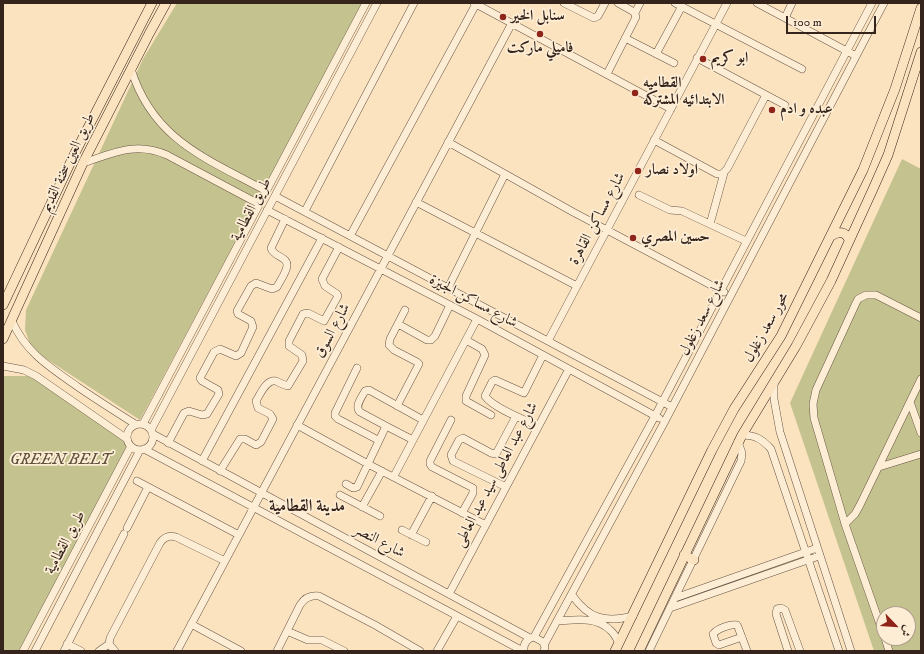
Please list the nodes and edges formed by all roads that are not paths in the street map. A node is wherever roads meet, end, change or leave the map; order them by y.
1 (152, 3) edge
2 (166, 3) edge
3 (366, 3) edge
4 (376, 3) edge
5 (414, 3) edge
6 (564, 3) edge
7 (605, 3) edge
8 (618, 3) edge
9 (640, 3) edge
10 (727, 3) edge
11 (757, 3) edge
12 (792, 3) edge
13 (872, 3) edge
14 (884, 3) edge
15 (475, 4) edge
16 (678, 5) edge
17 (489, 6) edge
18 (921, 8) edge
19 (635, 13) junction
20 (785, 18) junction
21 (512, 23) junction
22 (716, 24) junction
23 (625, 38) junction
24 (846, 51) junction
25 (921, 52) edge
26 (656, 54) junction
27 (856, 56) junction
28 (697, 58) junction
29 (674, 63) dead end
30 (131, 69) junction
31 (802, 70) dead end
32 (607, 74) junction
33 (766, 95) junction
34 (784, 105) dead end
35 (671, 109) junction
36 (654, 140) junction
37 (448, 142) junction
38 (83, 163) junction
39 (724, 173) junction
40 (505, 174) junction
41 (266, 191) junction
42 (639, 195) dead end
43 (275, 196) junction
44 (416, 202) junction
45 (259, 204) junction
46 (267, 210) junction
47 (306, 212) junction
48 (285, 219) junction
49 (710, 224) junction
50 (607, 229) junction
51 (476, 233) junction
52 (350, 236) junction
53 (831, 236) junction
54 (322, 238) junction
55 (849, 240) junction
56 (746, 241) junction
57 (339, 247) junction
58 (388, 256) junction
59 (380, 269) junction
60 (577, 286) junction
61 (448, 288) junction
62 (721, 290) junction
63 (730, 295) junction
64 (3, 305) edge
65 (450, 305) junction
66 (405, 310) dead end
67 (921, 318) edge
68 (477, 319) junction
69 (12, 321) junction
70 (398, 324) junction
71 (3, 339) edge
72 (466, 340) junction
73 (548, 342) junction
74 (543, 354) junction
75 (3, 366) edge
76 (356, 368) dead end
77 (569, 369) junction
78 (921, 379) edge
79 (774, 382) junction
80 (662, 402) junction
81 (910, 402) junction
82 (397, 406) junction
83 (672, 407) junction
84 (491, 415) dead end
85 (516, 416) junction
86 (655, 416) junction
87 (423, 420) junction
88 (451, 420) dead end
89 (665, 421) junction
90 (135, 424) junction
91 (143, 424) junction
92 (297, 425) junction
93 (386, 426) junction
94 (538, 426) junction
95 (152, 432) junction
96 (921, 433) edge
97 (128, 439) junction
98 (740, 439) junction
99 (378, 440) junction
100 (413, 440) junction
101 (783, 441) junction
102 (168, 443) junction
103 (131, 446) junction
104 (142, 449) junction
105 (771, 449) junction
106 (921, 454) edge
107 (202, 461) junction
108 (368, 464) junction
109 (879, 467) junction
110 (220, 471) junction
111 (382, 471) junction
112 (394, 476) junction
113 (137, 481) dead end
114 (346, 484) dead end
115 (506, 486) junction
116 (148, 487) junction
117 (261, 493) junction
118 (340, 495) dead end
119 (432, 496) junction
120 (253, 507) junction
121 (362, 507) junction
122 (462, 513) junction
123 (380, 516) dead end
124 (845, 524) junction
125 (486, 525) junction
126 (402, 530) dead end
127 (239, 535) junction
128 (411, 535) junction
129 (426, 542) dead end
130 (817, 548) junction
131 (806, 552) junction
132 (684, 555) junction
133 (820, 556) junction
134 (808, 559) junction
135 (694, 560) junction
136 (225, 561) junction
137 (449, 594) junction
138 (572, 595) junction
139 (675, 598) junction
140 (670, 608) junction
141 (876, 614) edge
142 (457, 616) junction
143 (633, 616) junction
144 (557, 621) junction
145 (191, 624) junction
146 (287, 631) junction
147 (793, 632) junction
148 (651, 636) junction
149 (783, 636) junction
150 (742, 637) dead end
151 (532, 638) junction
152 (109, 644) junction
153 (617, 647) edge
154 (65, 648) edge
155 (544, 648) edge
156 (837, 650) edge
157 (23, 651) edge
158 (35, 651) edge
159 (81, 651) edge
160 (99, 651) edge
161 (114, 651) edge
162 (177, 651) edge
163 (241, 651) edge
164 (277, 651) edge
165 (344, 651) edge
166 (420, 651) edge
167 (437, 651) edge
168 (523, 651) edge
169 (639, 651) edge
170 (649, 651) edge
171 (747, 651) edge
172 (788, 651) edge
173 (800, 651) edge
174 (851, 651) edge

1 - 64 main road, طريق العين سخنة القديم
2 - 30 main road, طريق العين سخنة القديم
3 - 41 street, طريق القطامية
4 - 43 street, طريق القطامية
5 - 47 street
6 - 7 street
8 - 19 street
9 - 19 street
10 - 22 street, شارع مساكن القاهرة
11 - 20 street
12 - 20 street
13 - 24 street, شارع سعد زغلول
14 - 27 street, شارع سعد زغلول
15 - 17 street
15 - 52 street
16 - 22 street
16 - 26 street
17 - 21 street
18 - 53 main road, محور سعد زغلول
19 - 23 street
20 - 24 street
21 - 32 street
21 - 37 street, شارع السوق
22 - 28 street, شارع مساكن القاهرة
22 - 31 street
23 - 26 street
23 - 32 street
24 - 27 street
24 - 56 street, شارع سعد زغلول
25 - 55 main road
26 - 29 street
27 - 63 street, شارع سعد زغلول
28 - 33 street
28 - 35 street, شارع مساكن القاهرة
30 - 38 main road, طريق العين سخنة القديم
30 - 41 street
32 - 35 street
33 - 34 street
33 - 39 street
35 - 36 street, شارع مساكن القاهرة
36 - 39 street
36 - 50 street, شارع مساكن القاهرة
37 - 40 street
37 - 44 street, شارع السوق
38 - 45 street
38 - 69 main road, طريق العين سخنة القديم
39 - 49 street
40 - 50 street
40 - 51 street
41 - 45 street, طريق القطامية
42 - 49 street
43 - 46 street, طريق القطامية
43 - 47 street, شارع مساكن الجيزة
44 - 51 street
44 - 58 street, شارع السوق
45 - 91 street, طريق القطامية
46 - 48 street, شارع مساكن الجيزة
46 - 95 street, طريق القطامية
47 - 52 street, شارع مساكن الجيزة
48 - 54 street, شارع مساكن الجيزة
48 - 102 street
49 - 56 street
50 - 60 street, شارع مساكن القاهرة
50 - 62 street
51 - 60 street
51 - 61 street
52 - 58 street, شارع مساكن الجيزة
53 - 55 main road
53 - 143 main road, محور سعد زغلول
54 - 57 street, شارع مساكن الجيزة
54 - 107 street
55 - 79 main road
56 - 62 street, شارع سعد زغلول
57 - 59 street, شارع مساكن الجيزة
57 - 110 street
58 - 59 street, شارع السوق
58 - 61 street, شارع مساكن الجيزة
59 - 65 street, شارع مساكن الجيزة
59 - 92 street, شارع السوق
60 - 73 street, شارع مساكن القاهرة
61 - 73 street, شارع مساكن الجيزة
62 - 63 street
62 - 80 street, شارع سعد زغلول
63 - 83 street, شارع سعد زغلول
65 - 68 street, شارع مساكن الجيزة
65 - 70 street
66 - 70 street
67 - 124 street
68 - 72 street
68 - 74 street, شارع مساكن الجيزة
69 - 71 main road, طريق العين سخنة القديم
69 - 90 street
70 - 82 street
72 - 84 street
72 - 87 street
73 - 80 street, شارع مساكن الجيزة
74 - 77 street, شارع مساكن الجيزة
74 - 85 street
75 - 97 street
76 - 99 street
77 - 86 street, شارع مساكن الجيزة
77 - 94 street, شارع عبد العاطى سيد عبد العاطى
78 - 81 street
79 - 98 main road
79 - 101 street
80 - 83 street, شارع مساكن الجيزة
80 - 86 street, شارع سعد زغلول
81 - 96 street
81 - 109 street
82 - 87 street
82 - 93 street
83 - 89 street, شارع سعد زغلول
85 - 94 street
85 - 115 street
86 - 89 street, شارع مساكن الجيزة
86 - 151 street, شارع سعد زغلول
87 - 100 street
88 - 122 street
89 - 138 street, شارع سعد زغلول
90 - 91 street
90 - 97 street
91 - 95 street
92 - 108 street
92 - 117 street, شارع السوق
93 - 99 street
93 - 100 street
94 - 115 street, شارع عبد العاطى سيد عبد العاطى
95 - 102 street, شارع النصر
95 - 104 street
97 - 103 street
98 - 105 street
98 - 132 main road
98 - 135 street
99 - 108 street
100 - 112 street
101 - 105 street
101 - 130 street
102 - 107 street, شارع النصر
103 - 104 street
103 - 157 street, طريق القطامية
104 - 120 street, شارع النصر
104 - 158 street, طريق القطامية
105 - 131 street
106 - 109 street
107 - 110 street, شارع النصر
108 - 111 street
108 - 114 street
109 - 124 street
110 - 117 street, شارع النصر
111 - 112 street
111 - 121 street
112 - 119 street
113 - 116 street
115 - 125 street, شارع عبد العاطى سيد عبد العاطى
116 - 127 street
116 - 154 street
117 - 120 street, شارع السوق
117 - 137 street, شارع النصر
118 - 121 street
119 - 122 street
119 - 128 street
120 - 127 street, شارع السوق
120 - 142 street, شارع النصر
121 - 123 street
122 - 125 street
124 - 141 street
125 - 137 street, شارع عبد العاطى سيد عبد العاطى
126 - 128 street
127 - 136 street, شارع السوق
128 - 129 street
130 - 131 street
130 - 133 street
131 - 134 street
131 - 139 street
132 - 135 main road
132 - 148 main road
133 - 134 street
133 - 174 street
134 - 140 street
134 - 156 street
135 - 139 street
136 - 145 street, شارع السوق
136 - 152 street
137 - 151 street, شارع النصر
138 - 143 street
138 - 144 street, شارع سعد زغلول
139 - 140 street
140 - 148 street
142 - 167 street
142 - 168 street, شارع النصر
143 - 153 main road, محور سعد زغلول
144 - 153 street
144 - 155 street, شارع سعد زغلول
145 - 162 street, شارع السوق
145 - 163 street
146 - 164 street
146 - 165 street
146 - 166 street
147 - 149 street
147 - 149 street
147 - 173 street
148 - 169 main road
148 - 170 street
149 - 172 street
150 - 171 street
151 - 155 street, شارع النصر
151 - 168 street, شارع سعد زغلول
152 - 160 street
152 - 161 street
154 - 159 street

